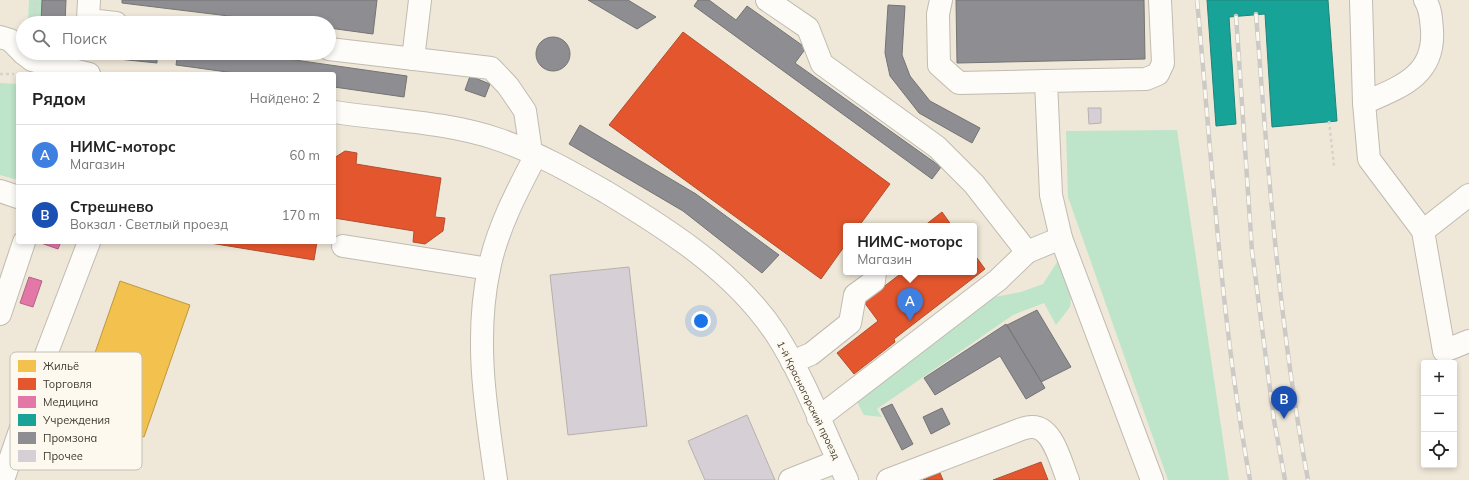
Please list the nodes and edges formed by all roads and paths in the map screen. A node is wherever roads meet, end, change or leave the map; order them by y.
1 (34, 0) edge
2 (89, 0) edge
3 (420, 0) edge
4 (768, 0) edge
5 (941, 0) edge
6 (1160, 0) edge
7 (1361, 0) edge
8 (1425, 0) edge
9 (34, 16) edge
10 (88, 16) edge
11 (0, 37) edge
12 (16, 46) edge
13 (336, 50) edge
14 (413, 59) junction
15 (32, 60) edge
16 (81, 72) edge
17 (0, 74) edge
18 (16, 75) edge
19 (1046, 81) junction
20 (1364, 103) junction
21 (336, 112) edge
22 (1329, 121) dead end
23 (534, 153) junction
24 (1334, 166) dead end
25 (0, 192) edge
26 (1469, 195) edge
27 (16, 196) edge
28 (1423, 231) junction
29 (1062, 238) junction
30 (23, 244) edge
31 (88, 244) edge
32 (343, 246) dead end
33 (1026, 252) junction
34 (489, 269) junction
35 (875, 275) edge
36 (0, 314) edge
37 (1469, 341) edge
38 (47, 352) edge
39 (792, 362) junction
40 (818, 418) junction
41 (10, 460) edge
42 (838, 461) junction
43 (3, 480) edge
44 (496, 480) edge
45 (790, 480) edge
46 (848, 480) edge
47 (888, 480) edge
48 (1068, 480) edge
49 (1152, 480) edge

1 - 9 path
2 - 10 street
3 - 14 street
4 - 33 street
5 - 19 street
6 - 19 street
7 - 20 street
8 - 20 street
11 - 12 street
13 - 14 street
14 - 23 street
15 - 16 street
17 - 18 path
19 - 29 street
20 - 28 street
21 - 23 street, 1-й Красногорский проезд
22 - 24 path
23 - 34 street
23 - 39 street, 1-й Красногорский проезд
25 - 27 street
26 - 28 street
28 - 37 street
29 - 33 street
29 - 49 street
30 - 36 street
31 - 38 street
32 - 34 street
33 - 40 street
34 - 44 street
35 - 39 street
39 - 40 street, 1-й Красногорский проезд
40 - 42 street, 1-й Красногорский проезд
41 - 43 street
42 - 45 street
42 - 46 street, 1-й Красногорский проезд
47 - 48 street

